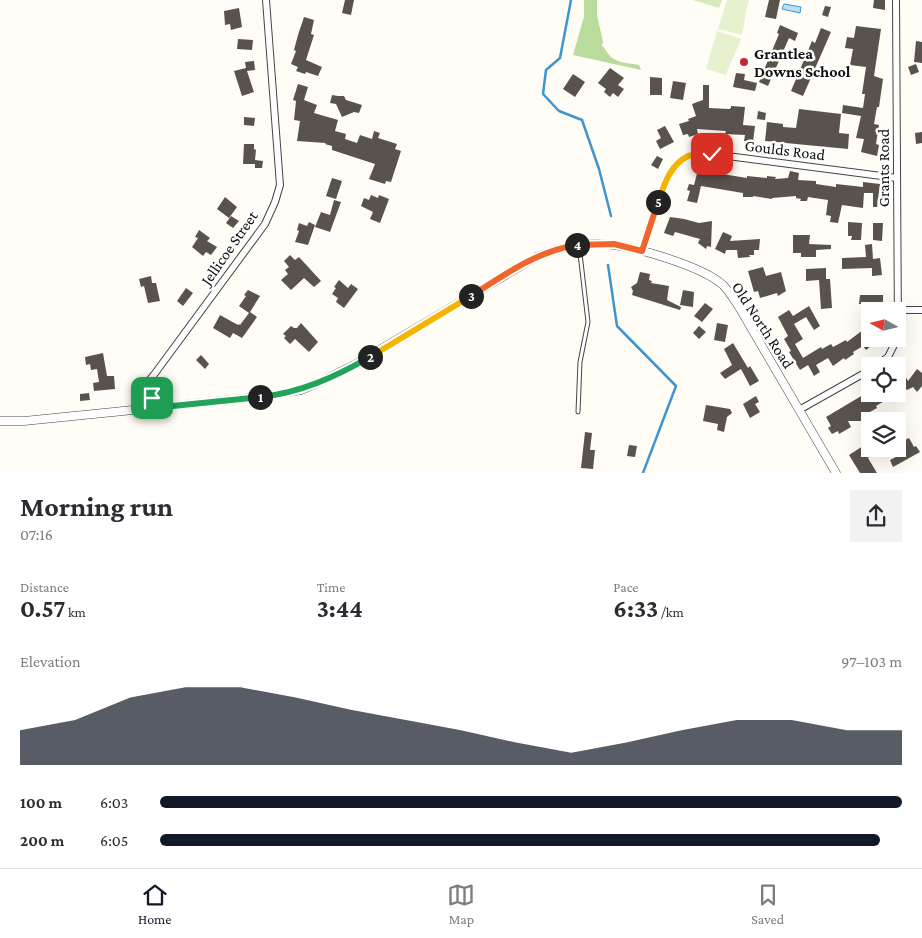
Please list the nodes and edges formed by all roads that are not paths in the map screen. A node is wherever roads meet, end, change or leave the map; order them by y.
1 (266, 0) edge
2 (896, 0) edge
3 (897, 178) junction
4 (579, 245) junction
5 (642, 251) junction
6 (898, 302) edge
7 (906, 310) edge
8 (922, 310) edge
9 (861, 375) edge
10 (153, 376) junction
11 (153, 408) junction
12 (141, 409) junction
13 (799, 410) junction
14 (578, 412) dead end
15 (0, 421) edge
16 (836, 473) edge

1 - 10 street, Jellicoe Street
2 - 3 street, Grants Road
3 - 5 street, Goulds Road
3 - 6 street, Grants Road
4 - 5 street, Old North Road
4 - 11 street, Old North Road
4 - 14 lane
5 - 13 street, Old North Road
7 - 8 street
9 - 13 street
10 - 11 street
10 - 12 street, Jellicoe Street
11 - 12 street, Old North Road
12 - 15 street, Old North Road
13 - 16 street, Old North Road

